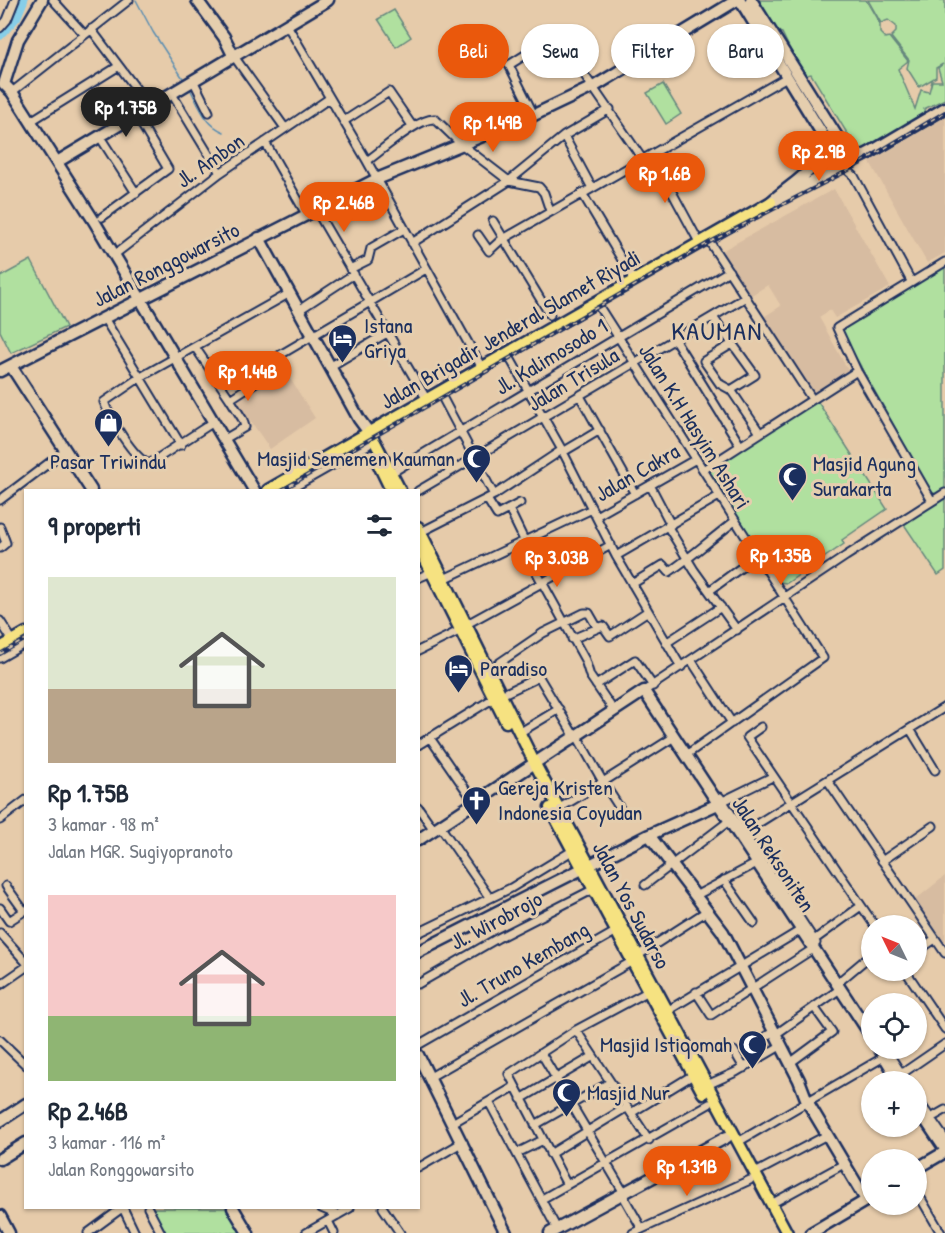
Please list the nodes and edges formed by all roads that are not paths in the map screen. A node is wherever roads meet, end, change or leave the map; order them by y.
1 (15, 0) edge
2 (42, 0) edge
3 (53, 0) edge
4 (129, 0) edge
5 (197, 0) edge
6 (328, 0) edge
7 (738, 0) edge
8 (751, 0) edge
9 (287, 25) junction
10 (1, 26) edge
11 (91, 29) junction
12 (84, 34) junction
13 (233, 55) junction
14 (119, 66) junction
15 (787, 77) junction
16 (595, 86) junction
17 (5, 87) edge
18 (184, 87) junction
19 (330, 98) junction
20 (150, 107) junction
21 (945, 108) edge
22 (610, 109) junction
23 (209, 112) dead end
24 (534, 115) junction
25 (136, 116) junction
26 (31, 121) junction
27 (344, 121) junction
28 (414, 127) junction
29 (285, 128) junction
30 (564, 136) junction
31 (100, 137) junction
32 (824, 137) junction
33 (269, 140) junction
34 (461, 144) junction
35 (652, 154) junction
36 (644, 160) junction
37 (367, 161) junction
38 (57, 162) junction
39 (849, 162) junction
40 (811, 171) junction
41 (220, 173) junction
42 (377, 179) junction
43 (509, 181) junction
44 (817, 181) junction
45 (592, 188) junction
46 (136, 193) junction
47 (582, 194) junction
48 (771, 202) junction
49 (550, 211) junction
50 (311, 212) junction
51 (102, 217) dead end
52 (493, 221) dead end
53 (404, 229) junction
54 (478, 235) dead end
55 (259, 238) junction
56 (504, 238) junction
57 (703, 240) junction
58 (412, 243) junction
59 (114, 255) junction
60 (945, 262) edge
61 (426, 268) junction
62 (352, 271) junction
63 (729, 271) junction
64 (634, 280) junction
65 (911, 281) junction
66 (290, 293) junction
67 (746, 297) junction
68 (139, 299) junction
69 (369, 302) junction
70 (596, 302) junction
71 (299, 310) junction
72 (550, 315) dead end
73 (712, 317) junction
74 (104, 318) junction
75 (387, 333) junction
76 (313, 334) junction
77 (618, 337) junction
78 (675, 340) junction
79 (732, 344) junction
80 (195, 347) junction
81 (507, 353) junction
82 (174, 359) junction
83 (634, 363) junction
84 (11, 366) junction
85 (331, 366) junction
86 (482, 368) junction
87 (0, 371) edge
88 (857, 371) junction
89 (139, 378) junction
90 (731, 390) junction
91 (529, 391) junction
92 (440, 393) junction
93 (580, 396) junction
94 (230, 399) junction
95 (812, 399) junction
96 (427, 400) junction
97 (543, 417) junction
98 (213, 423) junction
99 (461, 429) junction
100 (600, 430) junction
101 (760, 433) junction
102 (369, 438) junction
103 (224, 440) junction
104 (181, 445) junction
105 (740, 445) junction
106 (66, 450) junction
107 (563, 451) junction
108 (475, 457) junction
109 (696, 459) junction
110 (327, 463) junction
111 (703, 470) junction
112 (391, 473) junction
113 (650, 485) junction
114 (90, 489) edge
115 (253, 489) edge
116 (273, 489) edge
117 (290, 489) edge
118 (391, 489) edge
119 (399, 489) edge
120 (420, 490) edge
121 (945, 493) edge
122 (635, 494) junction
123 (719, 496) junction
124 (491, 497) junction
125 (0, 500) edge
126 (932, 501) junction
127 (520, 503) dead end
128 (509, 509) junction
129 (594, 513) junction
130 (735, 521) junction
131 (669, 526) junction
132 (0, 527) edge
133 (420, 530) edge
134 (526, 542) junction
135 (611, 545) junction
136 (0, 548) edge
137 (420, 549) edge
138 (616, 556) junction
139 (757, 556) junction
140 (688, 560) junction
141 (432, 572) junction
142 (420, 577) edge
143 (444, 579) junction
144 (540, 582) junction
145 (632, 584) junction
146 (709, 591) junction
147 (784, 598) junction
148 (721, 607) junction
149 (648, 611) junction
150 (0, 621) edge
151 (562, 622) junction
152 (462, 627) junction
153 (597, 627) junction
154 (737, 630) junction
155 (24, 634) edge
156 (572, 639) junction
157 (13, 641) junction
158 (666, 643) junction
159 (24, 644) edge
160 (0, 648) edge
161 (420, 650) edge
162 (0, 658) edge
163 (691, 660) junction
164 (681, 667) junction
165 (489, 670) junction
166 (596, 685) junction
167 (649, 688) junction
168 (498, 697) junction
169 (945, 707) edge
170 (559, 709) junction
171 (614, 711) junction
172 (732, 723) junction
173 (760, 727) dead end
174 (910, 729) junction
175 (519, 733) junction
176 (576, 737) junction
177 (674, 737) junction
178 (430, 738) junction
179 (420, 742) edge
180 (686, 755) junction
181 (697, 762) dead end
182 (532, 766) junction
183 (935, 770) dead end
184 (772, 777) junction
185 (828, 781) junction
186 (603, 782) junction
187 (24, 802) edge
188 (476, 803) junction
189 (720, 803) junction
190 (792, 803) junction
191 (420, 809) edge
192 (558, 809) junction
193 (621, 810) dead end
194 (0, 820) edge
195 (729, 821) junction
196 (933, 825) dead end
197 (437, 828) junction
198 (744, 832) junction
199 (649, 835) junction
200 (420, 839) edge
201 (572, 851) junction
202 (882, 861) junction
203 (671, 863) junction
204 (757, 863) junction
205 (584, 867) junction
206 (724, 880) junction
207 (523, 881) junction
208 (645, 885) dead end
209 (6, 886) dead end
210 (592, 890) junction
211 (531, 894) junction
212 (695, 896) junction
213 (489, 897) junction
214 (861, 906) junction
215 (0, 908) edge
216 (707, 911) junction
217 (24, 913) edge
218 (867, 915) edge
219 (9, 921) junction
220 (754, 923) dead end
221 (801, 930) junction
222 (0, 931) edge
223 (420, 932) edge
224 (615, 932) junction
225 (935, 939) junction
226 (814, 944) junction
227 (927, 944) edge
228 (420, 951) edge
229 (945, 953) edge
230 (634, 959) junction
231 (24, 960) edge
232 (861, 965) edge
233 (739, 966) junction
234 (24, 968) edge
235 (912, 981) edge
236 (420, 983) edge
237 (0, 985) edge
238 (840, 985) junction
239 (751, 989) junction
240 (647, 992) junction
241 (696, 992) junction
242 (814, 1007) junction
243 (667, 1011) junction
244 (861, 1013) edge
245 (861, 1019) edge
246 (945, 1029) edge
247 (576, 1030) junction
248 (772, 1034) junction
249 (0, 1040) edge
250 (420, 1044) edge
251 (945, 1044) edge
252 (782, 1045) junction
253 (734, 1051) dead end
254 (541, 1053) junction
255 (592, 1057) junction
256 (871, 1059) edge
257 (24, 1063) edge
258 (790, 1063) junction
259 (744, 1068) junction
260 (910, 1071) edge
261 (425, 1072) edge
262 (693, 1076) junction
263 (556, 1079) junction
264 (609, 1083) junction
265 (706, 1085) junction
266 (514, 1087) junction
267 (521, 1099) junction
268 (807, 1101) junction
269 (489, 1102) junction
270 (709, 1104) junction
271 (24, 1105) edge
272 (572, 1106) junction
273 (629, 1110) junction
274 (945, 1110) edge
275 (927, 1112) edge
276 (931, 1118) junction
277 (0, 1121) edge
278 (454, 1122) junction
279 (927, 1123) edge
280 (535, 1125) junction
281 (588, 1132) junction
282 (828, 1135) junction
283 (733, 1138) junction
284 (945, 1139) edge
285 (543, 1140) junction
286 (649, 1140) junction
287 (463, 1142) junction
288 (24, 1146) edge
289 (945, 1150) edge
290 (517, 1153) junction
291 (550, 1154) junction
292 (0, 1159) edge
293 (927, 1162) edge
294 (608, 1164) junction
295 (844, 1164) junction
296 (420, 1167) edge
297 (752, 1176) junction
298 (567, 1185) junction
299 (861, 1187) edge
300 (623, 1193) junction
301 (542, 1199) junction
302 (861, 1203) edge
303 (771, 1204) junction
304 (108, 1209) edge
305 (121, 1209) edge
306 (123, 1209) edge
307 (149, 1209) edge
308 (234, 1209) edge
309 (384, 1209) edge
310 (927, 1209) edge
311 (343, 1210) edge
312 (112, 1215) junction
313 (0, 1216) edge
314 (328, 1221) junction
315 (642, 1229) junction
316 (316, 1230) edge
317 (553, 1231) edge
318 (9, 1233) edge
319 (88, 1233) edge
320 (135, 1233) edge
321 (161, 1233) edge
322 (248, 1233) edge
323 (306, 1233) edge
324 (334, 1233) edge
325 (400, 1233) edge
326 (506, 1233) edge
327 (633, 1233) edge
328 (779, 1233) edge
329 (787, 1233) edge
330 (811, 1233) edge
331 (941, 1233) edge

1 - 10 street
2 - 17 main road
3 - 12 street
4 - 11 street
5 - 13 main road
6 - 9 main road
7 - 15 main road
7 - 16 main road, Jalan Ronggowarsito
8 - 39 main road
9 - 13 main road
9 - 19 street
11 - 12 street
11 - 14 street
12 - 17 street
13 - 18 main road
13 - 29 street
14 - 20 street
14 - 26 street
15 - 32 main road
15 - 35 street
16 - 22 street
16 - 24 main road, Jalan Ronggowarsito
16 - 24 street
17 - 26 main road
18 - 20 main road
18 - 23 street
18 - 41 street
19 - 27 street
19 - 29 street, Jl. Ambon
20 - 25 main road
21 - 39 main road, Jalan Brigadir Jenderal Slamet Riyadi
22 - 30 street
22 - 36 street
24 - 34 main road, Jalan Ronggowarsito
25 - 31 main road
25 - 46 street
26 - 38 main road
27 - 28 street
27 - 37 street
28 - 34 street
28 - 37 street
29 - 33 street, Jl. Ambon
30 - 43 street
30 - 45 street
31 - 38 main road
31 - 46 street
32 - 39 main road
32 - 40 main road, Jalan Brigadir Jenderal Slamet Riyadi
33 - 41 street, Jl. Ambon
33 - 50 street
34 - 42 main road, Jalan Ronggowarsito
34 - 43 street
35 - 36 street
35 - 57 street
36 - 45 street
37 - 42 street
38 - 59 main road
39 - 44 main road, Jalan Brigadir Jenderal Slamet Riyadi
39 - 65 street
40 - 44 main road
40 - 48 main road, Jalan Brigadir Jenderal Slamet Riyadi
41 - 59 street, Jl. Ambon
42 - 50 main road, Jalan Ronggowarsito
42 - 53 street
43 - 49 street
43 - 58 street
44 - 48 main road, Jalan Brigadir Jenderal Slamet Riyadi
45 - 47 street
46 - 51 street
47 - 49 street
47 - 64 street
48 - 57 main road, Jalan Brigadir Jenderal Slamet Riyadi
49 - 56 street
50 - 55 main road, Jalan Ronggowarsito
50 - 62 street
52 - 56 street
53 - 58 street
53 - 62 street
54 - 56 street
55 - 66 main road
55 - 68 main road, Jalan Ronggowarsito
56 - 72 street
57 - 63 street
57 - 64 main road, Jalan Brigadir Jenderal Slamet Riyadi
58 - 61 street
59 - 68 main road
60 - 65 street
61 - 69 street
61 - 86 street
62 - 69 street
62 - 71 street
63 - 67 street
63 - 77 street, Jl. Kalimosodo 1
64 - 70 main road, Jalan Brigadir Jenderal Slamet Riyadi
65 - 88 street
66 - 71 main road
66 - 80 street
67 - 73 street, Jalan Trisula
67 - 95 street
68 - 74 main road, Jalan Ronggowarsito
68 - 82 main road
69 - 75 street
69 - 76 street
70 - 77 street, Jalan K.H Hasyim Ashari
70 - 81 main road, Jalan Brigadir Jenderal Slamet Riyadi
71 - 76 main road
73 - 78 street, Jalan Trisula
73 - 79 street
74 - 84 main road, Jalan Ronggowarsito
74 - 89 street
75 - 85 street
75 - 96 street
76 - 85 main road
76 - 94 street
77 - 83 street, Jalan K.H Hasyim Ashari
77 - 91 street, Jl. Kalimosodo 1
78 - 83 street, Jalan Trisula
78 - 105 street
79 - 90 street
79 - 90 street
80 - 82 street
80 - 94 street
81 - 86 main road, Jalan Brigadir Jenderal Slamet Riyadi
81 - 91 street
82 - 89 street
82 - 98 main road
83 - 93 street, Jalan Trisula
83 - 109 street, Jalan K.H Hasyim Ashari
84 - 87 main road, Jalan Ronggowarsito
84 - 106 main road
85 - 102 main road
86 - 92 main road, Jalan Brigadir Jenderal Slamet Riyadi
88 - 95 street
88 - 126 street
89 - 104 street
89 - 104 street
90 - 101 street
91 - 97 street
91 - 99 street, Jl. Kalimosodo 1
92 - 96 main road, Jalan Brigadir Jenderal Slamet Riyadi
92 - 99 street
93 - 97 street, Jalan Trisula
93 - 100 street
94 - 103 street
95 - 101 street
96 - 102 main road, Jalan Brigadir Jenderal Slamet Riyadi
97 - 107 street
97 - 108 street, Jalan Trisula
98 - 103 main road
98 - 104 street
99 - 108 street
99 - 112 street, Jl. Kalimosodo 1
100 - 107 street
100 - 122 street
101 - 105 street
102 - 110 main road, Jalan Brigadir Jenderal Slamet Riyadi
102 - 112 main road
102 - 118 main road
103 - 115 main road
105 - 111 street
106 - 114 main road
106 - 125 street
107 - 124 street
107 - 129 street
108 - 120 street, Jalan Trisula
108 - 124 street
109 - 111 street, Jalan K.H Hasyim Ashari
109 - 113 street, Jalan Cakra
110 - 116 main road, Jalan Brigadir Jenderal Slamet Riyadi
110 - 117 street
111 - 123 street, Jalan K.H Hasyim Ashari
112 - 119 main road
113 - 122 street, Jalan Cakra
113 - 131 street
121 - 126 street
122 - 129 street, Jalan Cakra
123 - 130 street, Jalan K.H Hasyim Ashari
123 - 131 street
124 - 128 street
124 - 133 street
126 - 147 street
127 - 128 street
128 - 134 street
129 - 134 street, Jalan Cakra
129 - 135 street
130 - 139 street, Jalan K.H Hasyim Ashari
130 - 140 street
131 - 138 street
131 - 140 street
132 - 136 street
133 - 143 main road, Jalan Yos Sudarso
134 - 143 street, Jalan Cakra
134 - 144 street
135 - 138 street
135 - 144 street
137 - 141 main road, Jalan Yos Sudarso
138 - 145 street
139 - 146 street
139 - 147 street, Jalan K.H Hasyim Ashari
140 - 145 street
140 - 146 street
141 - 142 street
141 - 152 main road, Jalan Yos Sudarso
143 - 152 main road, Jalan Yos Sudarso
144 - 151 street
144 - 152 street
145 - 149 street
146 - 148 street
147 - 154 street
147 - 172 street, Jalan K.H Hasyim Ashari
148 - 154 street
148 - 158 street
149 - 153 street
149 - 158 street
150 - 157 street
151 - 153 street
151 - 156 street
151 - 165 street
152 - 161 street
152 - 165 main road, Jalan Yos Sudarso
152 - 168 main road, Jalan Yos Sudarso
153 - 156 street
154 - 163 street
155 - 157 main road
156 - 166 street
157 - 160 main road
158 - 164 street
159 - 162 street
163 - 164 street
163 - 172 street
164 - 167 street
165 - 168 main road, Jalan Yos Sudarso
166 - 167 street
166 - 171 street
167 - 171 main road
167 - 177 main road, Jalan Reksoniten
168 - 170 street
168 - 175 main road, Jalan Yos Sudarso
168 - 178 street
168 - 182 main road, Jalan Yos Sudarso
169 - 174 street
170 - 175 street
170 - 176 street
171 - 176 main road
172 - 180 street
173 - 184 street
174 - 183 street
174 - 185 street
175 - 182 main road, Jalan Yos Sudarso
176 - 182 main road
176 - 186 street
177 - 180 main road, Jalan Reksoniten
177 - 186 street
178 - 179 street
178 - 188 street
180 - 189 main road, Jalan Reksoniten
181 - 189 street
182 - 188 main road
182 - 192 main road, Jalan Yos Sudarso
182 - 201 main road, Jalan Yos Sudarso
184 - 189 street
184 - 190 street
185 - 190 street
185 - 202 street
186 - 192 street
186 - 193 street
187 - 194 street
188 - 197 main road
189 - 195 main road, Jalan Reksoniten
189 - 198 street
189 - 199 main road
190 - 198 street
190 - 214 street
191 - 197 street
192 - 205 main road, Jalan Yos Sudarso
195 - 203 street
195 - 204 main road, Jalan Reksoniten
196 - 202 street
197 - 200 main road
197 - 213 street
198 - 226 street
199 - 203 main road
199 - 205 main road
201 - 205 main road, Jalan Yos Sudarso
201 - 207 street
202 - 225 street
203 - 208 street
203 - 212 main road
204 - 206 street
204 - 221 main road, Jalan Reksoniten
205 - 210 main road, Jalan Yos Sudarso
205 - 211 main road
205 - 230 main road, Jalan Yos Sudarso
206 - 212 street
206 - 220 street
207 - 211 street
207 - 213 street
209 - 217 street
210 - 224 main road, Jalan Yos Sudarso
210 - 236 street, Jl. Wirobrojo
211 - 228 main road
212 - 216 main road
213 - 223 street
214 - 218 street
214 - 226 street
215 - 219 street
216 - 230 street
216 - 233 main road
217 - 219 street
219 - 222 street
221 - 226 main road, Jalan Reksoniten
221 - 233 street
222 - 231 street
224 - 230 main road, Jalan Yos Sudarso
224 - 250 street, Jl. Truno Kembang
225 - 227 street
225 - 229 street
226 - 238 main road, Jalan Reksoniten
226 - 239 street
230 - 240 main road, Jalan Yos Sudarso
230 - 243 main road, Jalan Yos Sudarso
230 - 261 street
232 - 238 street
233 - 239 main road
233 - 241 street
234 - 237 street
235 - 246 street
238 - 242 street
238 - 244 street
238 - 245 main road, Jalan Reksoniten
239 - 241 street
239 - 248 main road
240 - 247 street
240 - 262 main road, Jalan Yos Sudarso
241 - 243 street
242 - 248 street
242 - 258 street
243 - 265 main road, Jalan Yos Sudarso
247 - 254 street
247 - 255 street
248 - 252 main road
249 - 257 street
251 - 260 street
252 - 258 main road
252 - 259 street
253 - 259 street
254 - 263 street
254 - 266 street
255 - 263 street
255 - 264 street
256 - 268 street
258 - 268 main road
259 - 265 street
261 - 278 main road
262 - 270 main road, Jalan Yos Sudarso
262 - 273 street
263 - 267 street
263 - 272 street
264 - 272 street
264 - 273 street
265 - 283 main road, Jalan Yos Sudarso
266 - 267 street
266 - 269 street
267 - 280 street
268 - 282 main road
268 - 283 street
269 - 278 street
269 - 290 street
270 - 283 main road, Jalan Yos Sudarso
270 - 286 street
271 - 277 main road
272 - 280 street
272 - 281 street
273 - 281 street
273 - 286 street
274 - 276 street
275 - 276 street
276 - 284 street
278 - 287 main road
279 - 289 main road
280 - 285 street
281 - 291 street
281 - 294 street
282 - 295 main road
282 - 297 street
283 - 297 main road, Jalan Yos Sudarso
283 - 300 main road
285 - 290 street
285 - 291 street
286 - 294 street
287 - 296 street
287 - 326 main road
288 - 292 main road
289 - 293 main road
290 - 301 street
291 - 298 street
294 - 298 street
294 - 300 street
295 - 299 main road
295 - 303 street
297 - 303 main road, Jalan Yos Sudarso
297 - 315 street
297 - 328 main road, Jalan Yos Sudarso
298 - 301 street
300 - 315 street
300 - 317 main road
301 - 317 street
302 - 330 main road
303 - 329 main road, Jalan Yos Sudarso
304 - 312 street
305 - 312 street
306 - 320 street
307 - 321 street
308 - 322 main road
309 - 325 street
310 - 331 street
311 - 314 street
312 - 319 street
313 - 318 main road
314 - 316 street
314 - 324 street
315 - 327 street
316 - 323 street

